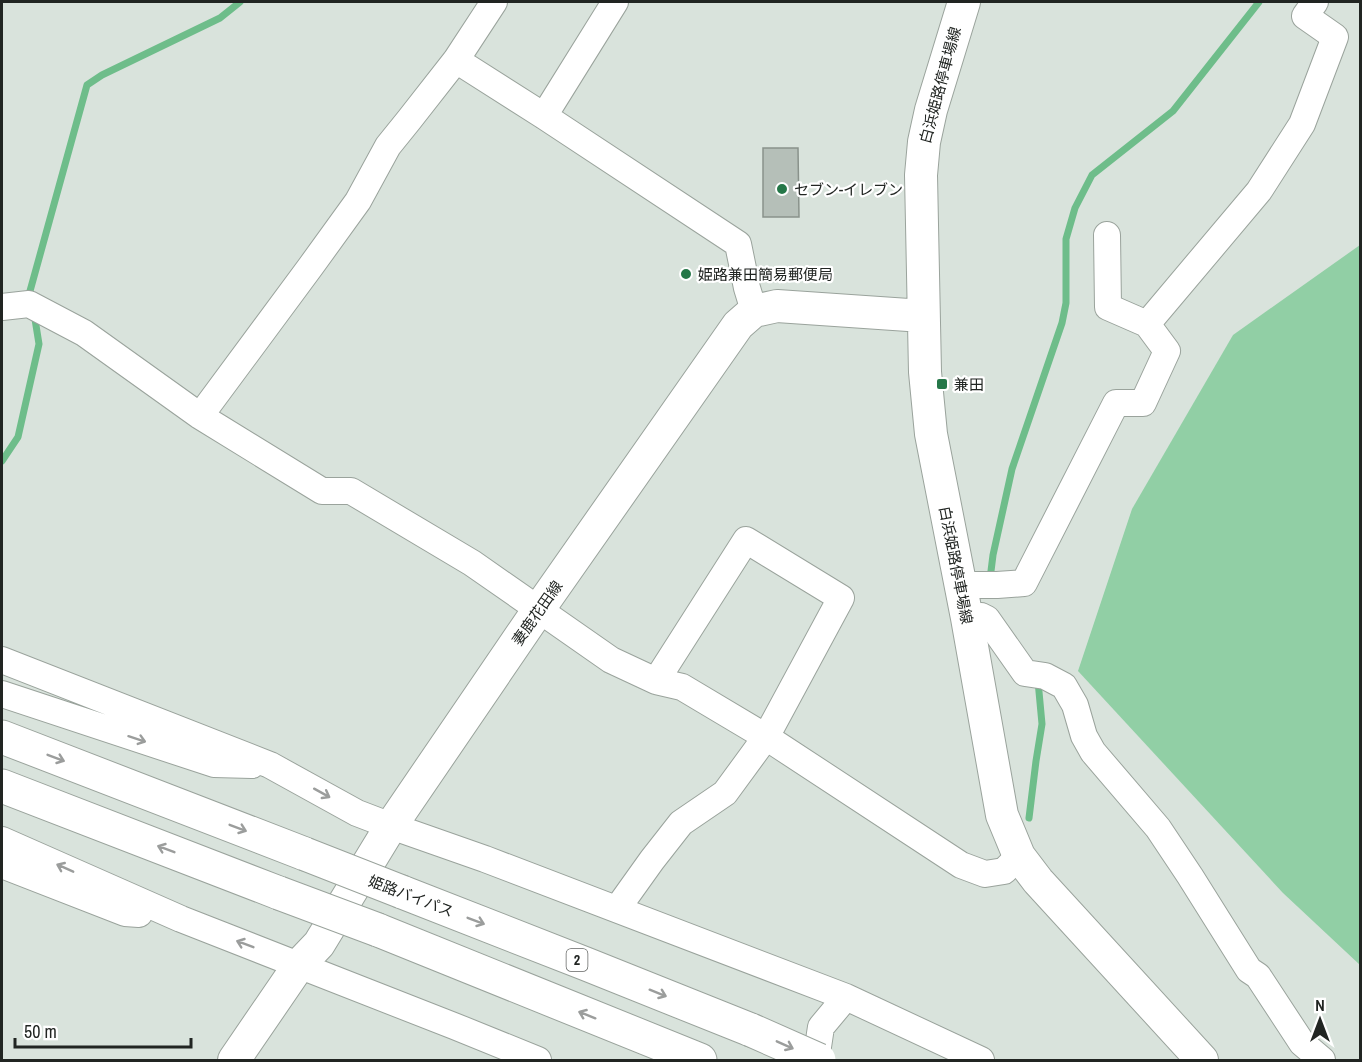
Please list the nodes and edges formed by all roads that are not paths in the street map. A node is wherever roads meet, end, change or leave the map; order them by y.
1 (494, 2) edge
2 (615, 2) edge
3 (1315, 2) edge
4 (956, 5) edge
5 (456, 60) junction
6 (544, 116) junction
7 (1107, 235) dead end
8 (2, 307) edge
9 (754, 311) junction
10 (923, 316) junction
11 (1147, 324) junction
12 (200, 416) junction
13 (979, 585) junction
14 (539, 609) junction
15 (967, 618) junction
16 (2, 660) edge
17 (656, 681) junction
18 (2, 694) edge
19 (2, 737) edge
20 (766, 737) junction
21 (270, 765) junction
22 (2, 786) edge
23 (391, 826) junction
24 (2, 840) edge
25 (1019, 856) junction
26 (7, 874) edge
27 (617, 909) junction
28 (181, 919) junction
29 (299, 965) junction
30 (846, 997) junction
31 (234, 1060) edge
32 (538, 1060) edge
33 (700, 1060) edge
34 (818, 1060) edge
35 (981, 1060) edge
36 (1202, 1060) edge
37 (1322, 1060) edge

1 - 5 street
2 - 6 street
3 - 11 street
4 - 10 main road, 白浜姫路停車場線
5 - 6 street
5 - 12 street
6 - 9 street
7 - 11 street
8 - 12 street
9 - 10 main road
9 - 14 main road, 妻鹿花田線
10 - 13 main road, 白浜姫路停車場線
11 - 13 street
12 - 14 street
13 - 15 main road, 白浜姫路停車場線
14 - 17 street
14 - 23 main road, 妻鹿花田線
15 - 25 main road, 白浜姫路停車場線
15 - 37 street
16 - 21 street
17 - 20 street
17 - 20 street
18 -> 21 street
19 -> 34 highway, 姫路バイパス / 2, bridge
20 - 25 street
20 - 27 street
21 -> 23 street
33 -> 22 highway, bridge
23 - 27 street
23 - 29 main road, 妻鹿花田線
28 -> 24 street
25 - 36 main road, 白浜姫路停車場線
26 - 28 street
27 - 30 street
29 -> 28 street
29 - 31 main road, 妻鹿花田線
29 - 32 street
30 - 34 street
30 - 35 street

